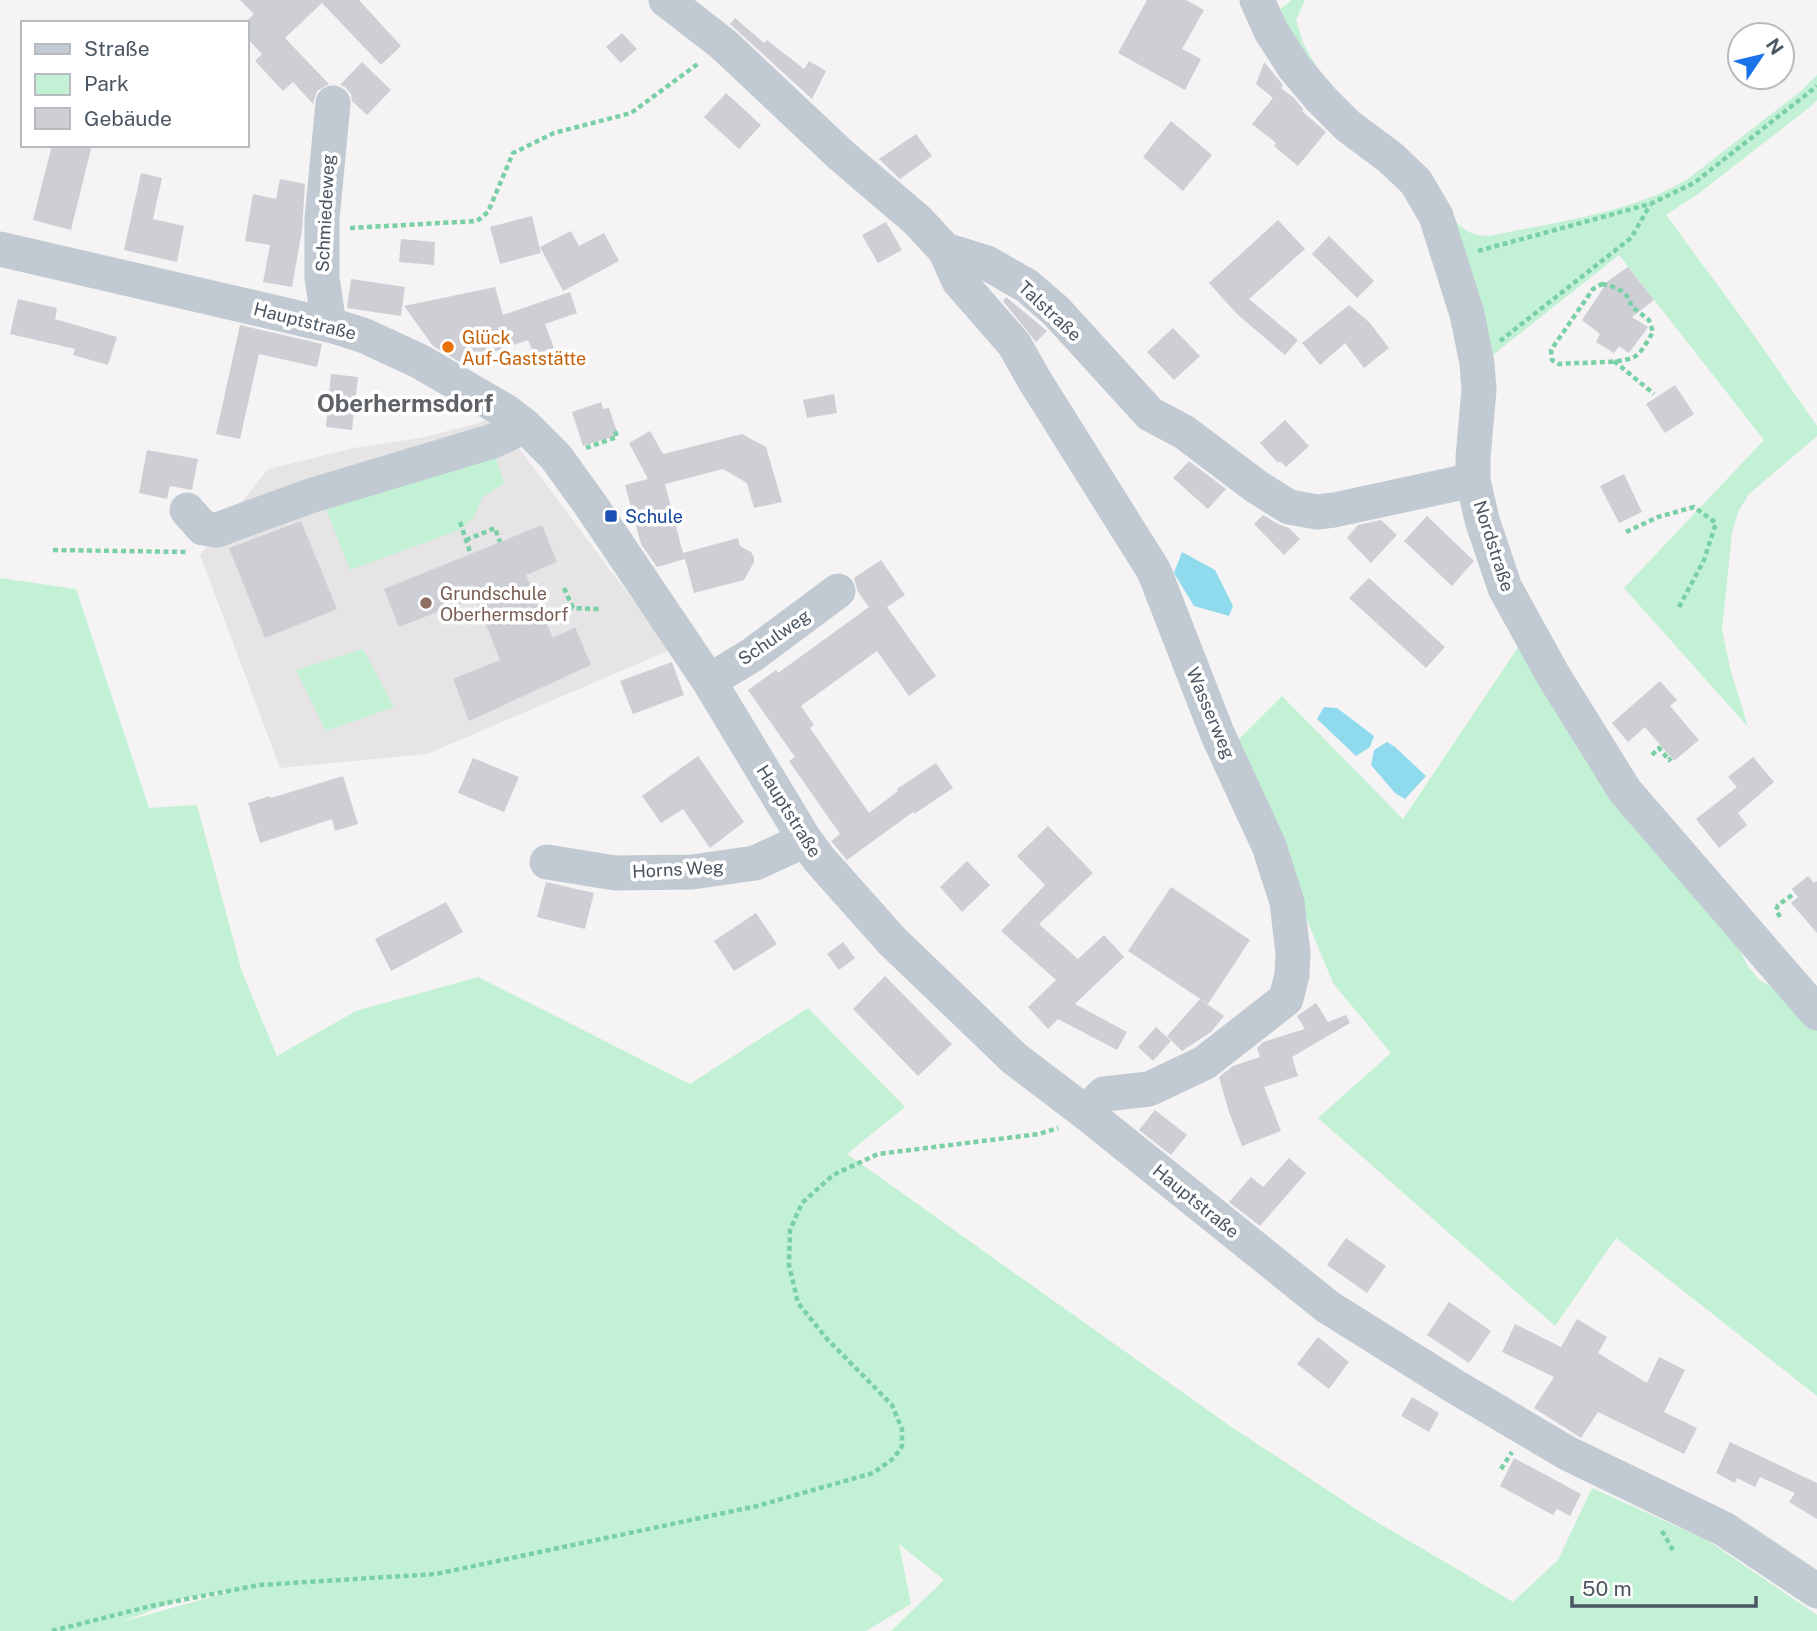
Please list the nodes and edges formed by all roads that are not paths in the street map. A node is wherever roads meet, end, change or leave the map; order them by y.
1 (666, 0) edge
2 (1257, 0) edge
3 (333, 103) dead end
4 (0, 249) edge
5 (945, 250) junction
6 (324, 323) junction
7 (525, 426) junction
8 (1473, 480) junction
9 (187, 510) dead end
10 (838, 591) dead end
11 (709, 681) junction
12 (805, 840) junction
13 (547, 862) dead end
14 (1806, 1001) edge
15 (1085, 1112) junction
16 (1817, 1591) edge

1 - 5 street, Talstraße
2 - 8 street, Nordstraße
3 - 6 street, Schmiedeweg
4 - 6 street, Hauptstraße
5 - 8 street, Talstraße
5 - 15 street, Wasserweg
6 - 7 street, Hauptstraße
7 - 9 street
7 - 11 street, Hauptstraße
8 - 14 street, Nordstraße
10 - 11 street, Schulweg
11 - 12 street, Hauptstraße
12 - 13 street, Horns Weg
12 - 15 street, Hauptstraße
15 - 16 street, Hauptstraße

